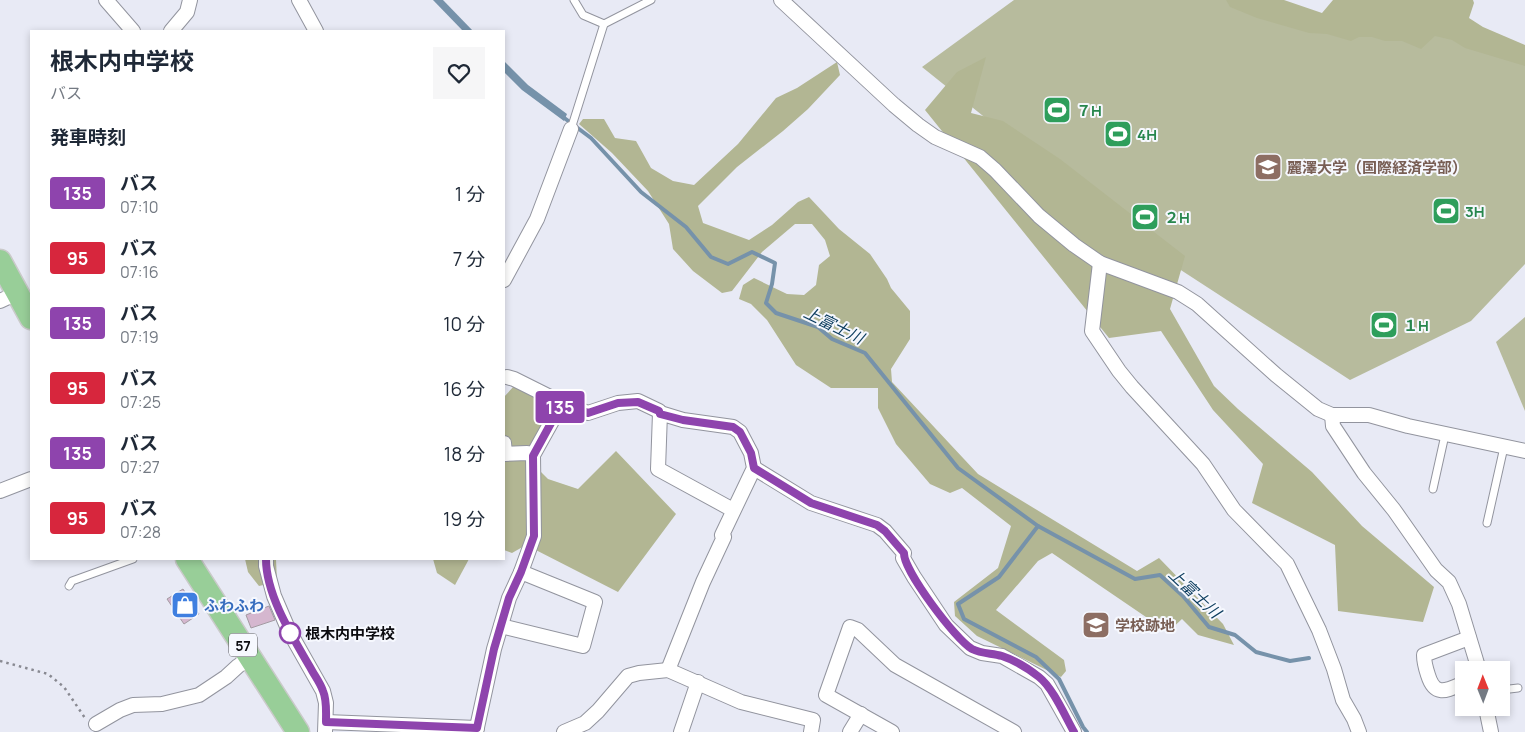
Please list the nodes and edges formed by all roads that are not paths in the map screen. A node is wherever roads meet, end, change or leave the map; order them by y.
1 (106, 0) edge
2 (190, 0) edge
3 (299, 0) edge
4 (574, 0) edge
5 (651, 0) edge
6 (781, 0) edge
7 (604, 24) junction
8 (132, 30) edge
9 (172, 30) edge
10 (315, 30) edge
11 (573, 122) joint
12 (0, 261) edge
13 (509, 261) edge
14 (1100, 263) junction
15 (505, 276) edge
16 (9, 297) edge
17 (30, 317) edge
18 (505, 376) edge
19 (562, 403) junction
20 (660, 414) junction
21 (1332, 415) junction
22 (1445, 435) junction
23 (1504, 447) junction
24 (1525, 451) edge
25 (505, 454) edge
26 (533, 456) junction
27 (754, 468) junction
28 (30, 479) edge
29 (1433, 489) dead end
30 (0, 491) edge
31 (733, 510) junction
32 (1487, 523) dead end
33 (130, 560) edge
34 (188, 560) edge
35 (266, 560) edge
36 (521, 572) junction
37 (69, 586) dead end
38 (501, 626) junction
39 (1469, 638) junction
40 (251, 657) junction
41 (1476, 661) edge
42 (668, 670) junction
43 (698, 682) junction
44 (1455, 687) edge
45 (1518, 688) dead end
46 (1510, 689) edge
47 (861, 714) junction
48 (1487, 716) edge
49 (96, 724) road end
50 (325, 727) edge
51 (476, 730) edge
52 (298, 732) edge
53 (564, 732) edge
54 (681, 732) edge
55 (811, 732) edge
56 (850, 732) edge
57 (892, 732) edge
58 (1014, 732) edge
59 (1074, 732) edge
60 (1359, 732) edge
61 (1490, 732) edge

1 - 8 street
2 - 9 street
3 - 10 street
4 - 7 lane
5 - 7 lane
6 - 14 street
7 - 11 lane
11 - 13 street
12 - 16 main road
13 - 15 street
14 - 21 street
14 - 60 street
16 - 17 main road
18 - 19 street
19 - 20 street
19 - 26 street
20 - 27 street
20 - 31 street
21 - 22 street
21 - 39 street
22 - 23 street
22 - 29 lane
23 - 24 street
23 - 32 lane
25 - 26 street
26 - 36 street
27 - 31 street
27 - 59 street
28 - 30 street
31 - 42 street
33 - 37 lane
34 - 40 main road, 57
35 - 50 street
36 - 38 street
36 - 38 street
38 - 51 street
39 - 41 street
39 - 44 street
40 - 49 street
40 - 52 main road, 57
42 - 43 street
42 - 53 street
43 - 54 street
43 - 55 street
45 - 46 lane
47 - 56 street
47 - 57 street
47 - 58 street
48 - 61 street
50 - 51 street

